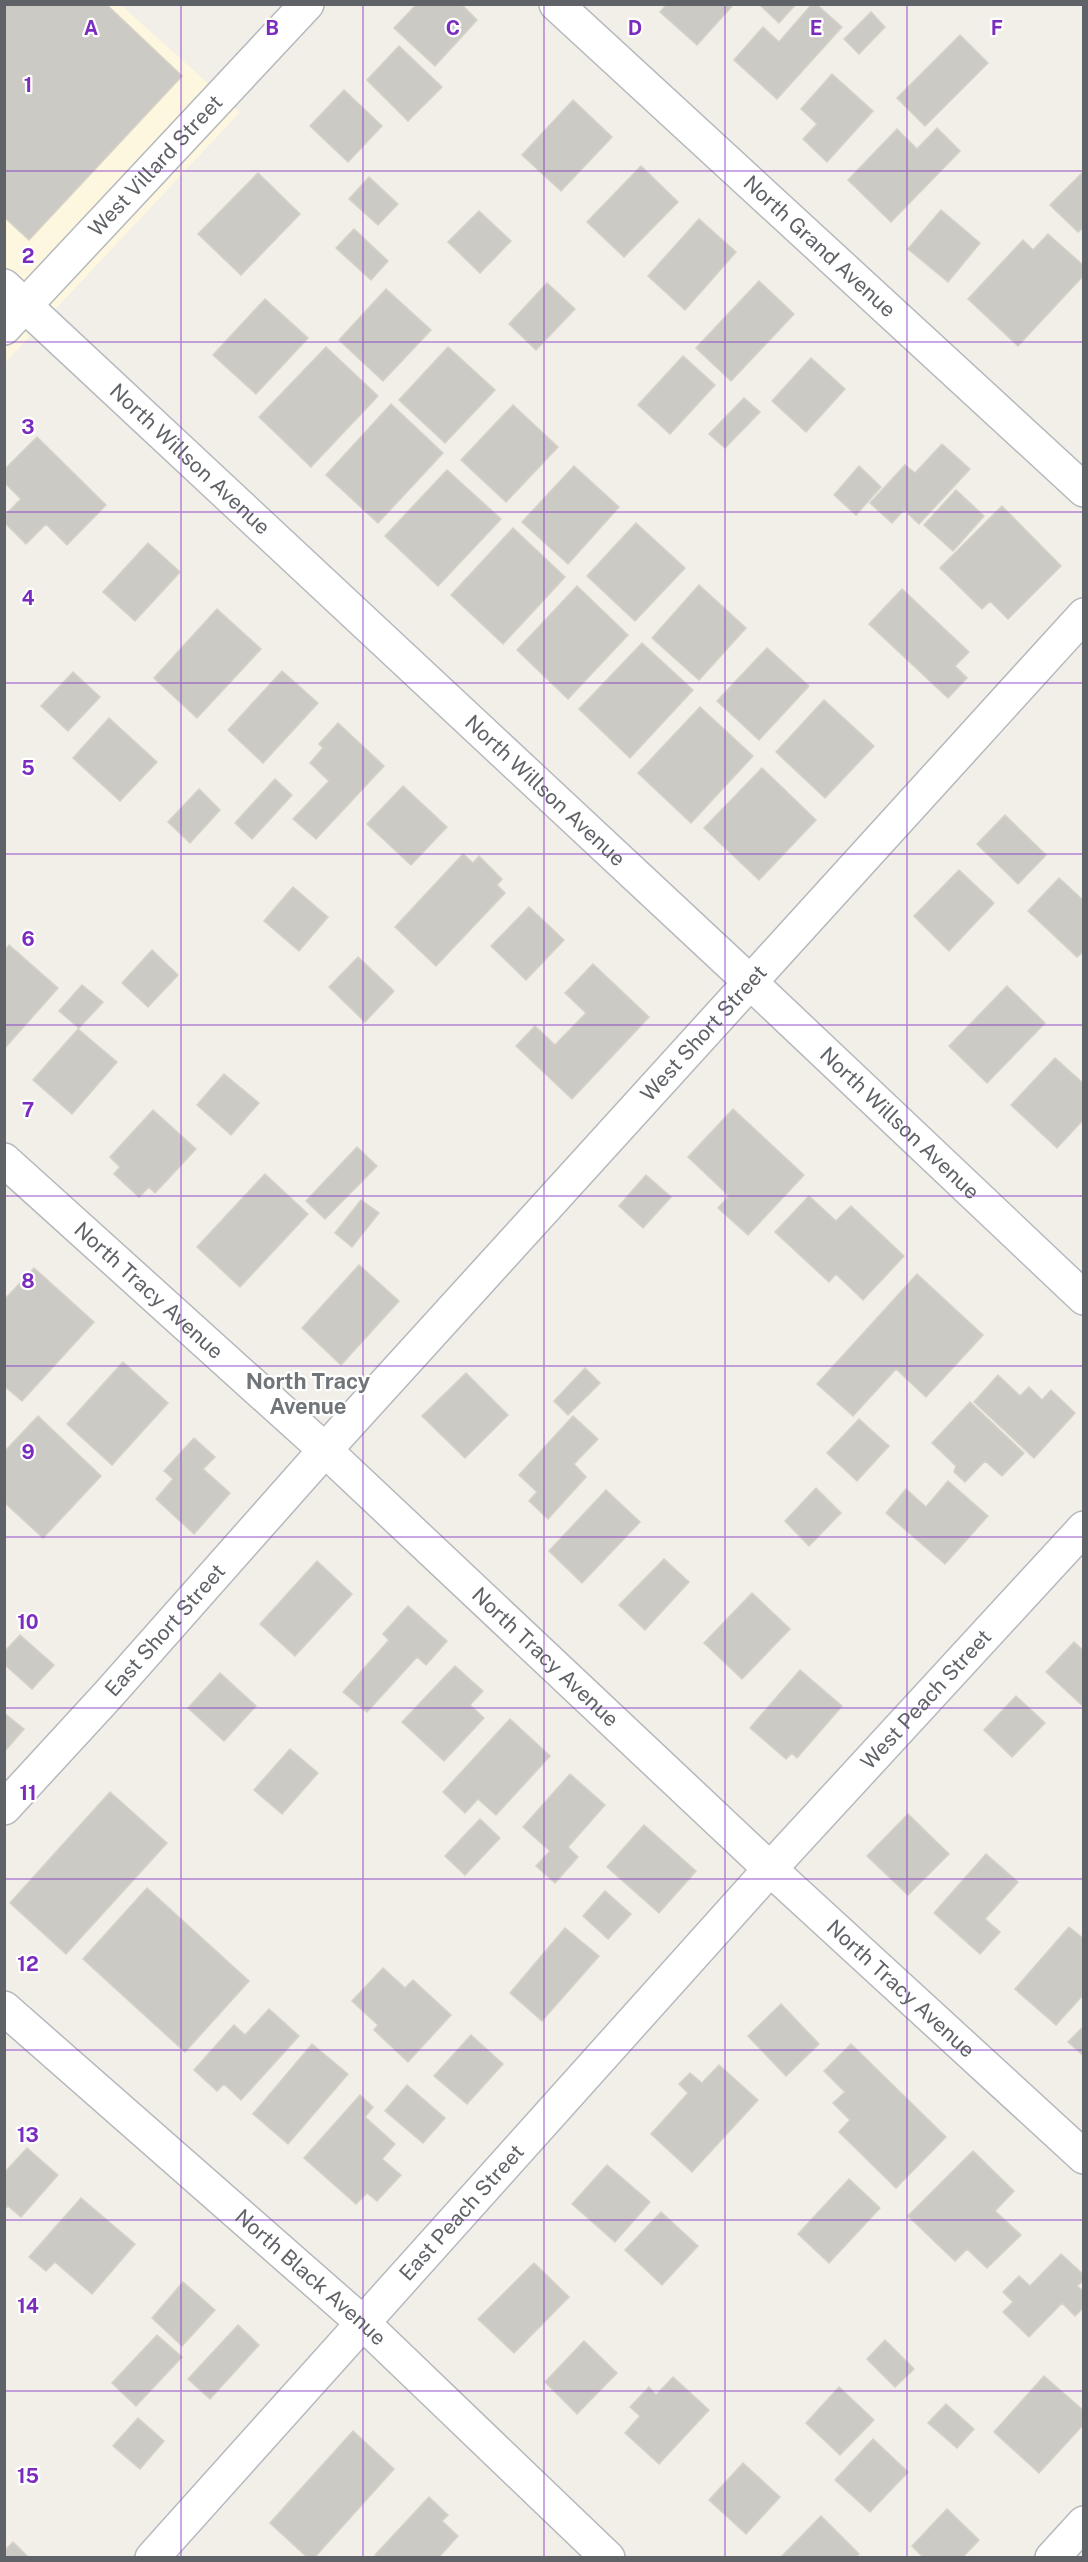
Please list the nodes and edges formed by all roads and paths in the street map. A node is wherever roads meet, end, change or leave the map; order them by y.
1 (308, 4) edge
2 (556, 4) edge
3 (12, 307) edge
4 (1083, 490) edge
5 (1083, 615) edge
6 (750, 982) junction
7 (4, 1160) edge
8 (1083, 1298) edge
9 (325, 1450) junction
10 (1083, 1528) edge
11 (4, 1808) edge
12 (770, 1869) junction
13 (4, 2008) edge
14 (1083, 2157) edge
15 (364, 2324) junction
16 (1083, 2523) edge
17 (152, 2558) edge
18 (608, 2558) edge
19 (1052, 2558) edge

1 - 3 street, West Villard Street
2 - 4 street, North Grand Avenue
3 - 6 street, North Willson Avenue
5 - 6 street, West Short Street
6 - 8 street, North Willson Avenue
6 - 9 street, West Short Street
7 - 9 street, North Tracy Avenue
9 - 11 street, East Short Street
9 - 12 street, North Tracy Avenue
10 - 12 street, West Peach Street
12 - 14 street, North Tracy Avenue
12 - 15 street, East Peach Street
13 - 15 street, North Black Avenue
15 - 17 street, East Peach Street
15 - 18 street, North Black Avenue
16 - 19 street

